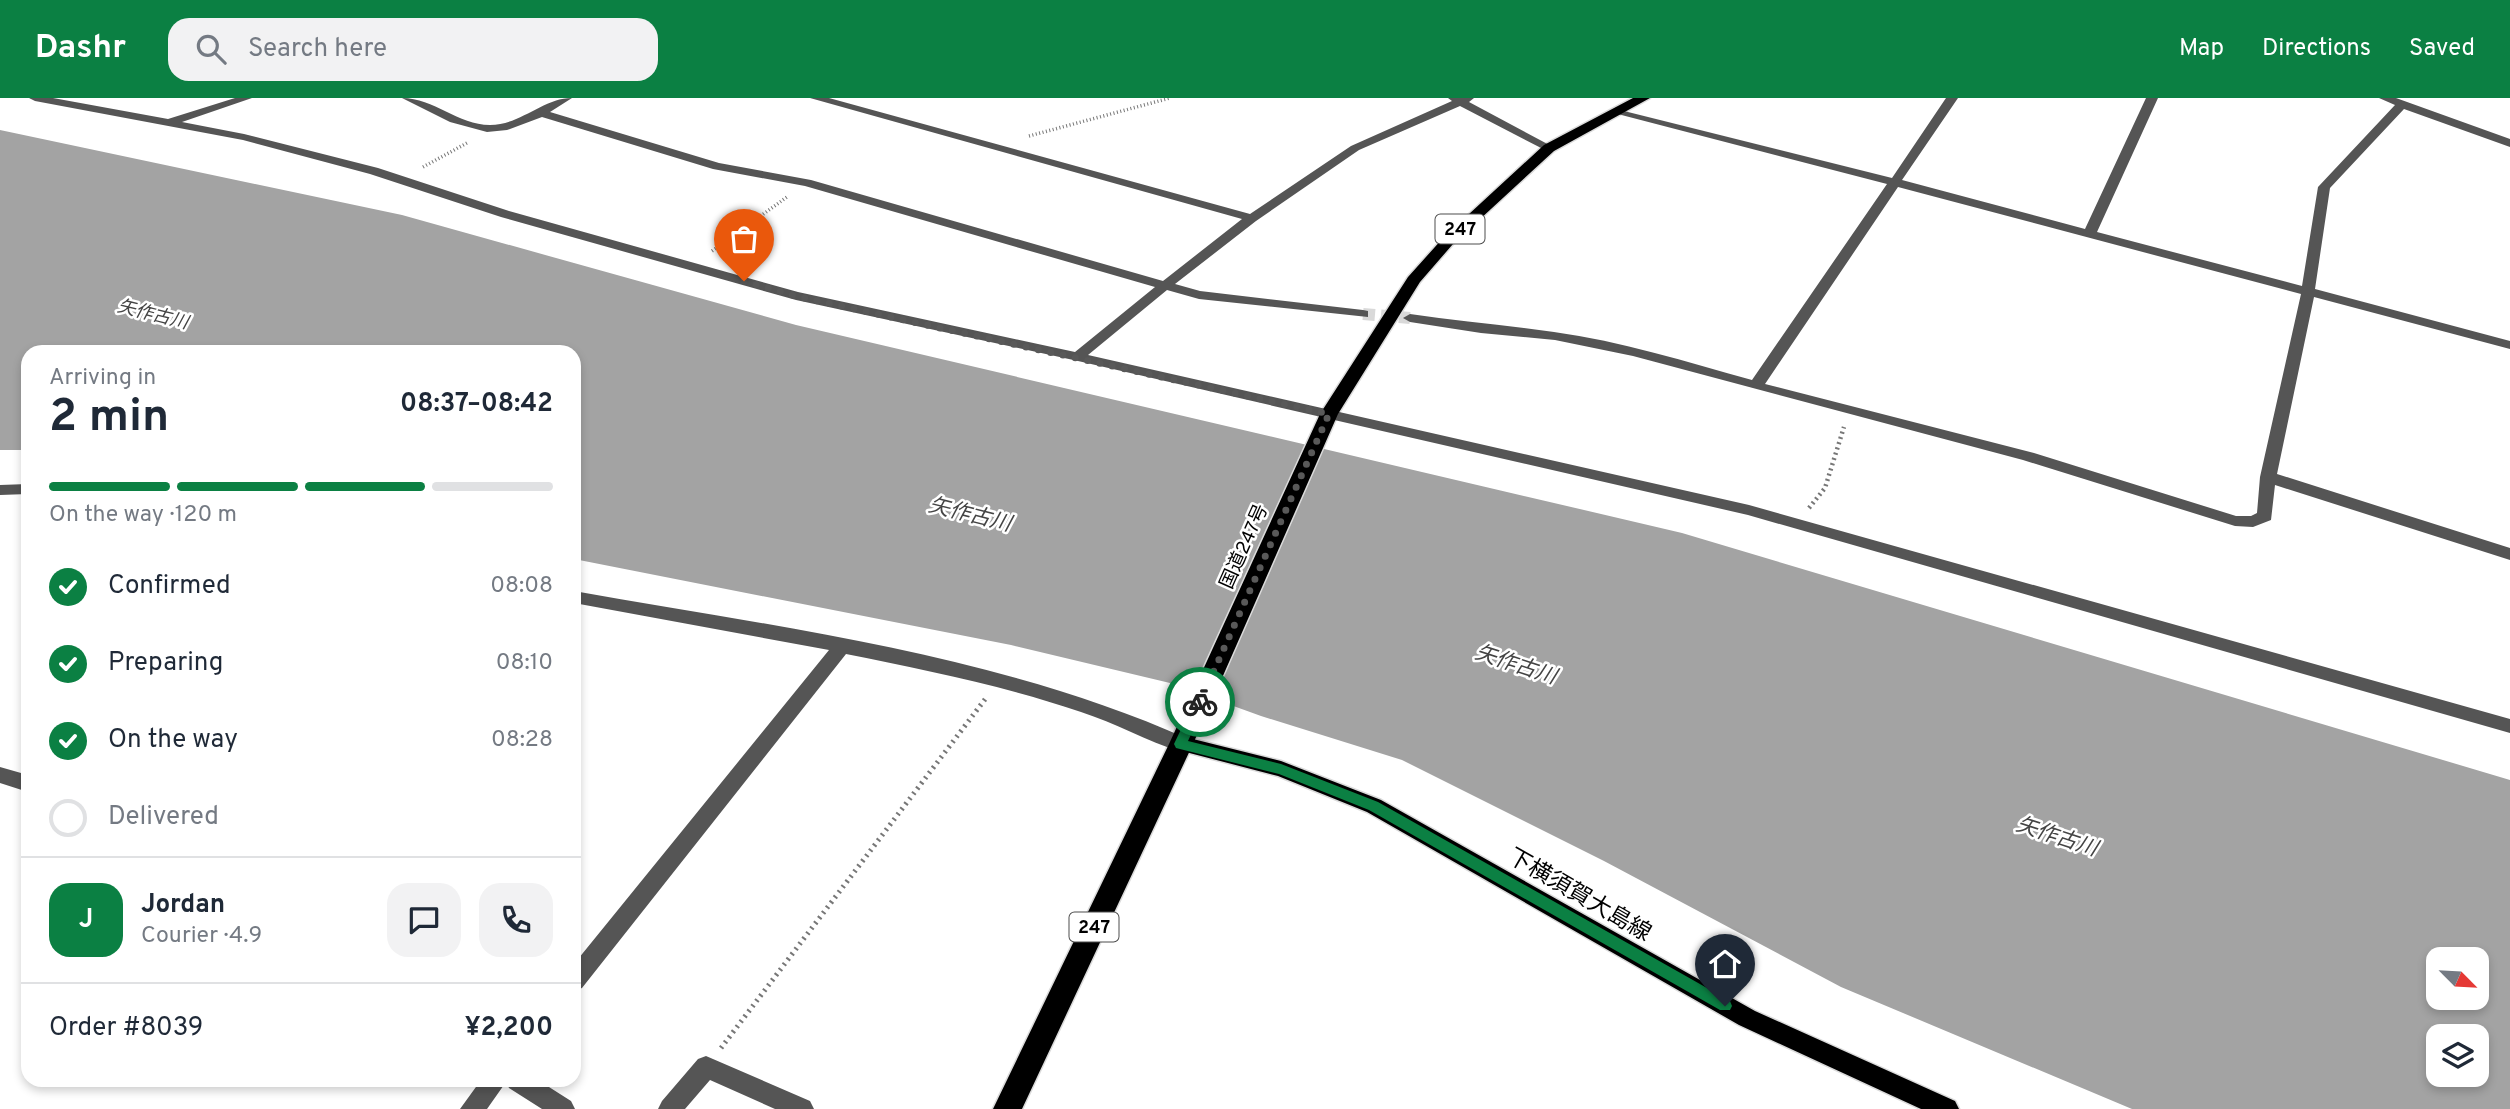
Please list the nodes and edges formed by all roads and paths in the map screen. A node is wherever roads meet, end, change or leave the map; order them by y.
1 (35, 98) edge
2 (246, 98) edge
3 (408, 98) edge
4 (566, 98) edge
5 (816, 98) edge
6 (851, 98) edge
7 (1170, 98) edge
8 (1643, 98) edge
9 (1952, 98) edge
10 (2152, 98) edge
11 (2385, 98) edge
12 (1461, 99) edge
13 (832, 103) junction
14 (2402, 104) junction
15 (1616, 112) junction
16 (542, 113) junction
17 (170, 121) junction
18 (491, 130) junction
19 (2510, 143) edge
20 (987, 147) junction
21 (1549, 148) junction
22 (421, 168) dead end
23 (1894, 182) junction
24 (807, 183) junction
25 (1252, 218) junction
26 (2089, 235) junction
27 (706, 255) dead end
28 (1164, 286) junction
29 (2308, 293) junction
30 (1363, 314) tunnel mouth
31 (1410, 318) tunnel mouth
32 (2510, 345) edge
33 (1078, 357) junction
34 (1756, 386) junction
35 (1849, 411) junction
36 (1329, 414) junction
37 (2268, 477) junction
38 (21, 489) edge
39 (0, 490) edge
40 (1798, 509) dead end
41 (2510, 554) edge
42 (581, 598) edge
43 (843, 645) junction
44 (999, 680) junction
45 (2510, 726) edge
46 (1181, 744) junction
47 (0, 775) edge
48 (21, 780) edge
49 (581, 972) edge
50 (706, 1068) junction
51 (489, 1087) edge
52 (528, 1087) edge
53 (472, 1109) edge
54 (563, 1109) edge
55 (670, 1109) edge
56 (802, 1109) edge
57 (1007, 1109) edge
58 (1947, 1109) edge

1 - 17 street
2 - 17 street
3 - 18 street
4 - 16 street
5 - 13 street
6 - 13 street
7 - 20 path
8 - 15 highway, 国道247号 / 247
9 - 23 street
10 - 26 street
11 - 14 street
12 - 21 street
12 - 25 street
13 - 20 street
14 - 19 street
14 - 29 street
15 - 21 highway, 国道247号 / 247
15 - 23 street
16 - 18 street
16 - 24 street
17 - 33 street
18 - 22 path
20 - 25 street
21 - 36 highway, 国道247号 / 247
23 - 26 street
23 - 34 street
24 - 27 path
24 - 28 street
25 - 28 street
26 - 29 street
28 - 30 street
28 - 33 street
29 - 32 street
29 - 37 street
31 - 34 street
33 - 36 street
34 - 35 street
35 - 37 street
35 - 40 path
36 - 45 street
36 - 46 highway, 国道247号 / 247
37 - 41 street
38 - 39 street
42 - 43 street
43 - 44 street
43 - 49 street
44 - 46 street
44 - 50 path
46 - 57 highway, 国道247号 / 247
46 - 58 main road, 下横須賀大島線
47 - 48 street
50 - 55 street
50 - 56 street
51 - 53 street
52 - 54 street

